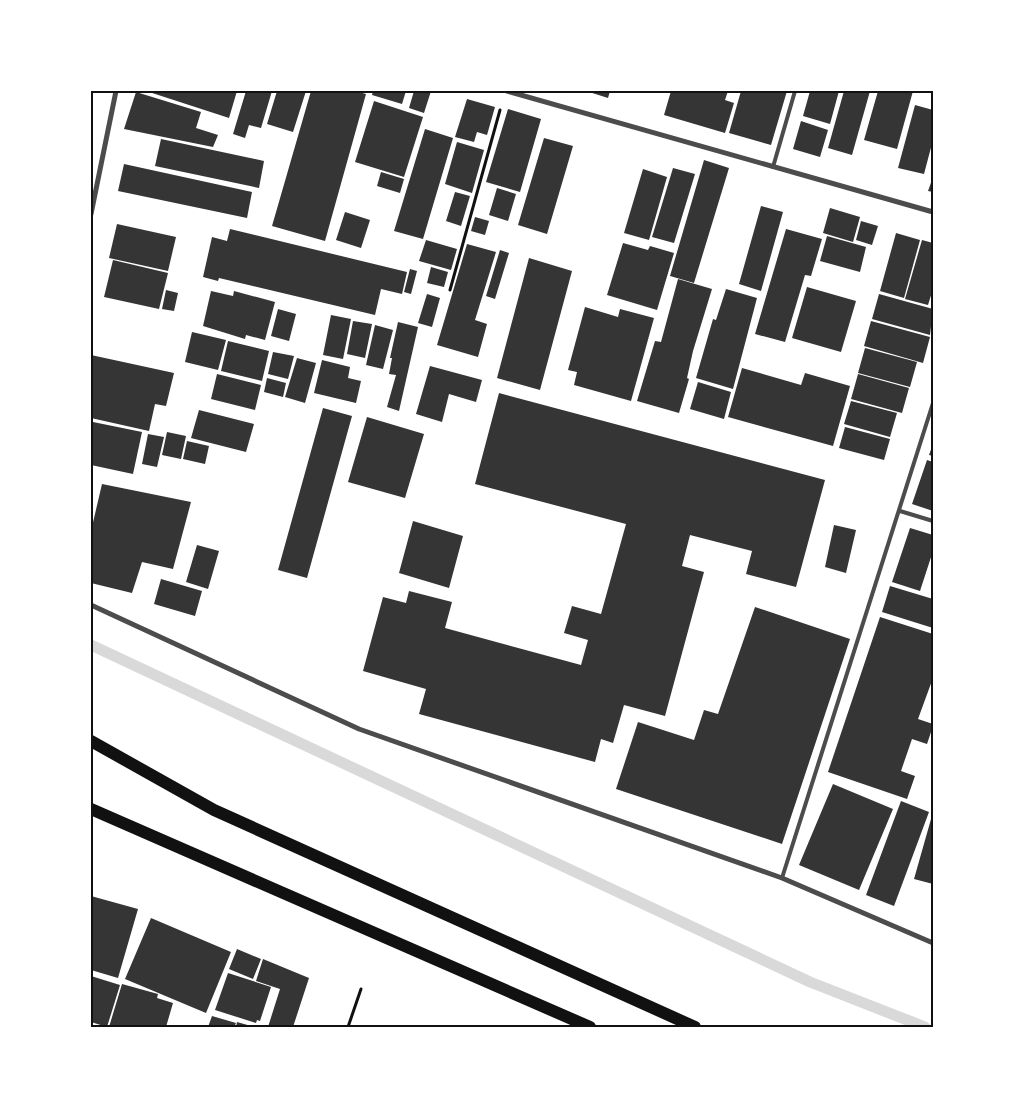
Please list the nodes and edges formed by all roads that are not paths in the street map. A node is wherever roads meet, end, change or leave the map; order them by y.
1 (116, 91) edge
2 (506, 91) edge
3 (794, 91) edge
4 (773, 167) junction
5 (933, 212) edge
6 (91, 214) edge
7 (933, 403) edge
8 (900, 511) junction
9 (933, 521) edge
10 (91, 606) edge
11 (91, 741) edge
12 (91, 809) edge
13 (782, 878) junction
14 (933, 943) edge
15 (590, 1027) edge
16 (695, 1027) edge

1 - 6 street
2 - 4 street
3 - 4 lane
4 - 5 street
7 - 8 lane
8 - 9 lane
8 - 13 lane
10 - 13 street
11 - 16 main road
12 - 15 main road
13 - 14 street

